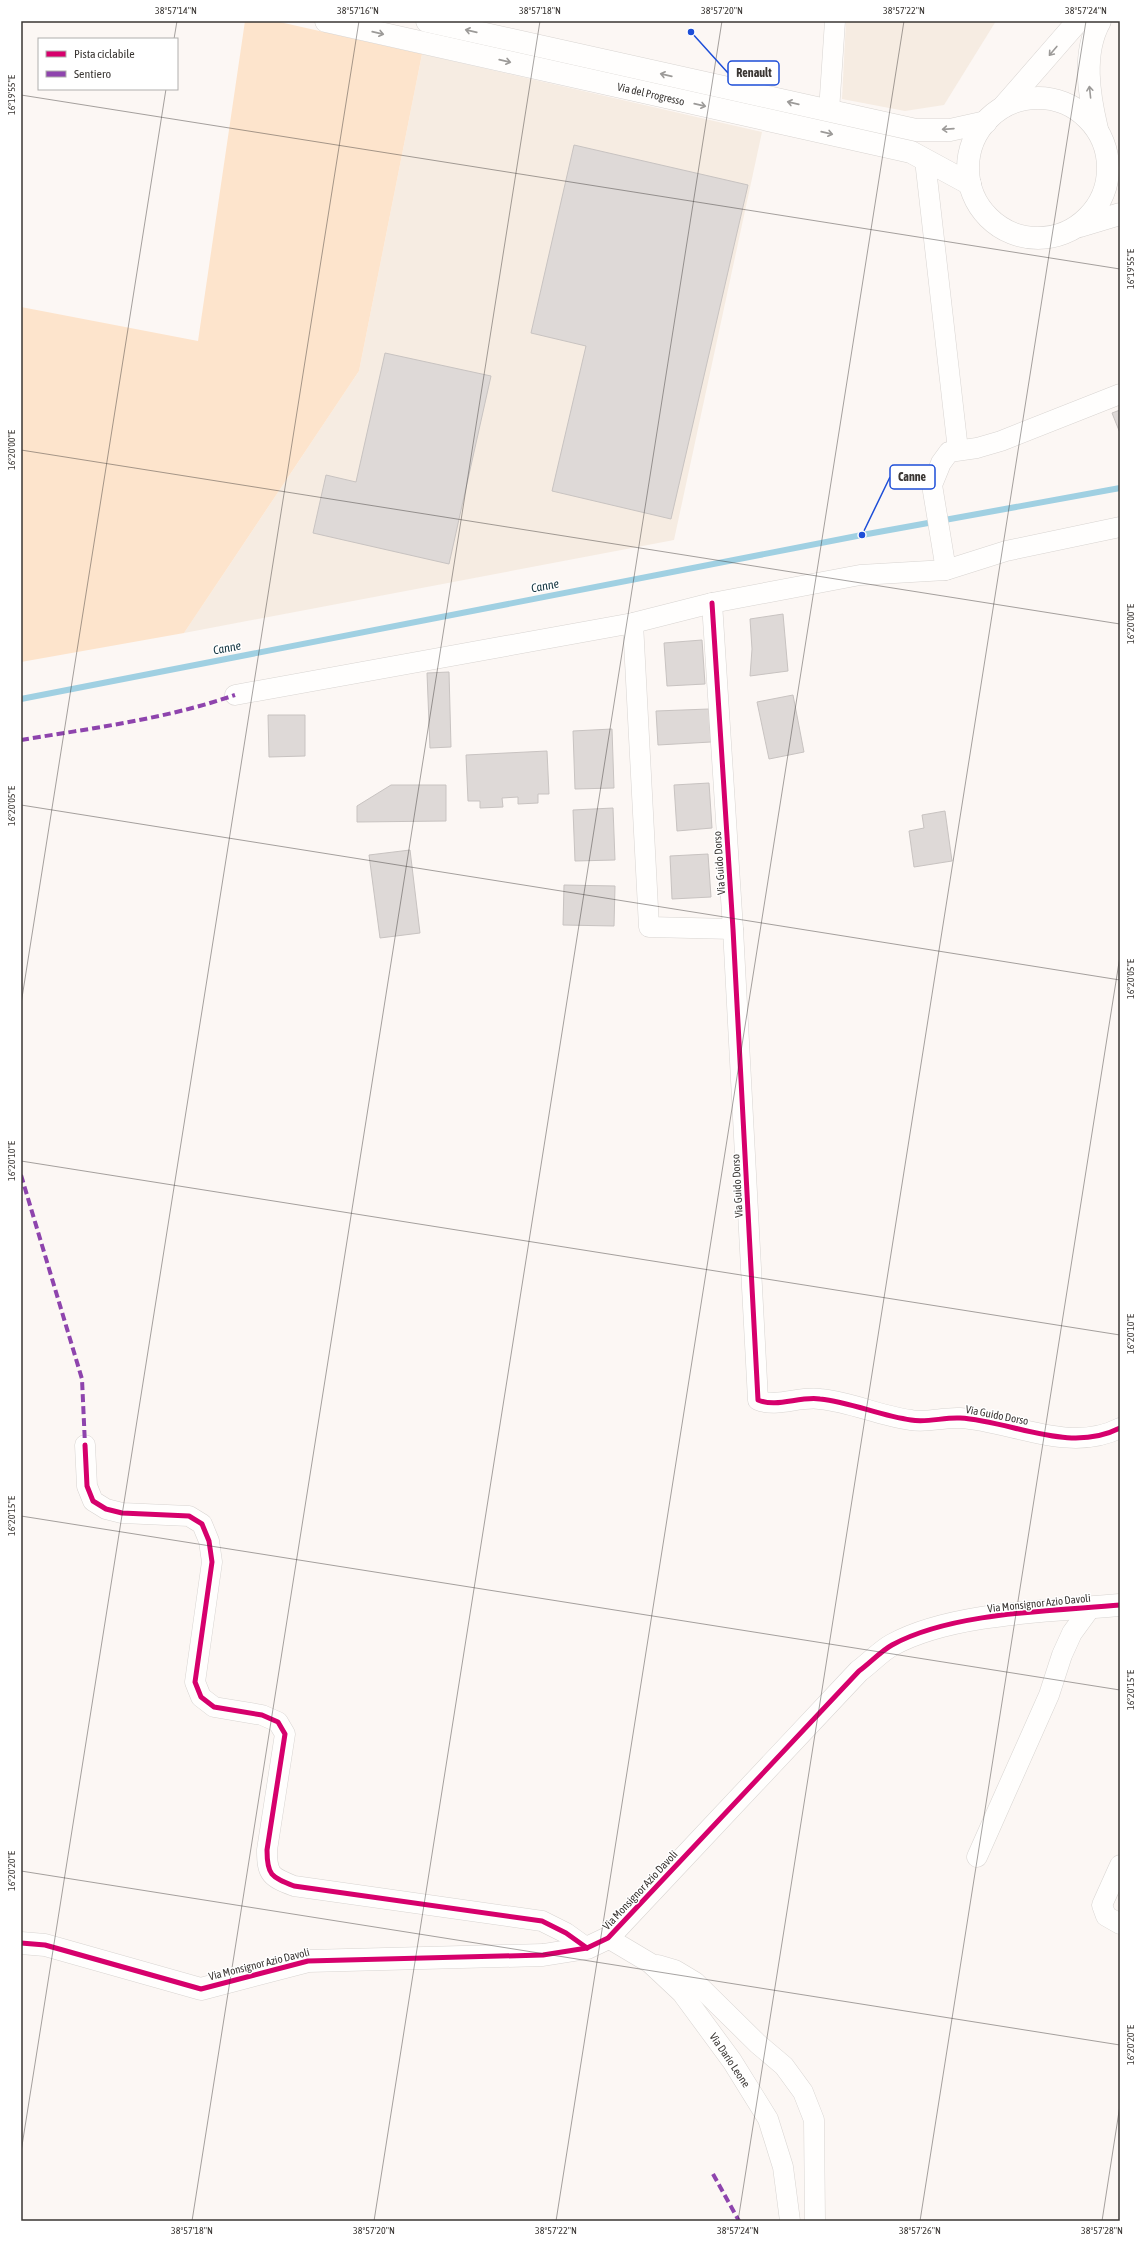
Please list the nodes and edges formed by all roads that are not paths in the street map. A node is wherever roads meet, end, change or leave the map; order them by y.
1 (326, 21) edge
2 (427, 21) edge
3 (835, 21) edge
4 (1092, 23) edge
5 (829, 111) junction
6 (993, 116) junction
7 (1099, 133) junction
8 (1120, 152) edge
9 (926, 160) junction
10 (970, 184) junction
11 (1120, 214) edge
12 (1077, 227) junction
13 (1120, 394) edge
14 (958, 450) junction
15 (1120, 527) edge
16 (946, 570) junction
17 (712, 603) junction
18 (632, 622) junction
19 (235, 695) dead end
20 (733, 929) junction
21 (1120, 1428) edge
22 (85, 1445) dead end
23 (1120, 1605) edge
24 (1091, 1607) junction
25 (977, 1857) dead end
26 (1120, 1865) edge
27 (1120, 1924) edge
28 (608, 1938) junction
29 (21, 1944) edge
30 (587, 1948) junction
31 (650, 1963) junction
32 (790, 2221) edge
33 (815, 2221) edge

1 -> 9 street, Via del Progresso
5 -> 2 street, Via del Progresso
3 - 5 street
4 -> 6 street
7 -> 4 street
6 -> 5 street, Via del Progresso
6 - 7 street
6 - 10 street
7 - 8 street
7 - 12 street
9 - 10 street, Via del Progresso
9 - 14 street
10 - 12 street
11 - 12 street
13 - 14 street
14 - 16 street
15 - 16 street
16 - 17 street
17 - 18 street
17 - 20 street, Via Guido Dorso
18 - 19 street
18 - 20 street
20 - 21 street, Via Guido Dorso
22 - 30 street
23 - 24 street, Via Monsignor Azio Davoli
24 - 25 street
24 - 28 street, Via Monsignor Azio Davoli
26 - 27 street
28 - 30 street, Via Monsignor Azio Davoli
28 - 31 street, Via Dario Leone
29 - 30 street, Via Monsignor Azio Davoli
31 - 32 street, Via Dario Leone
31 - 33 street

